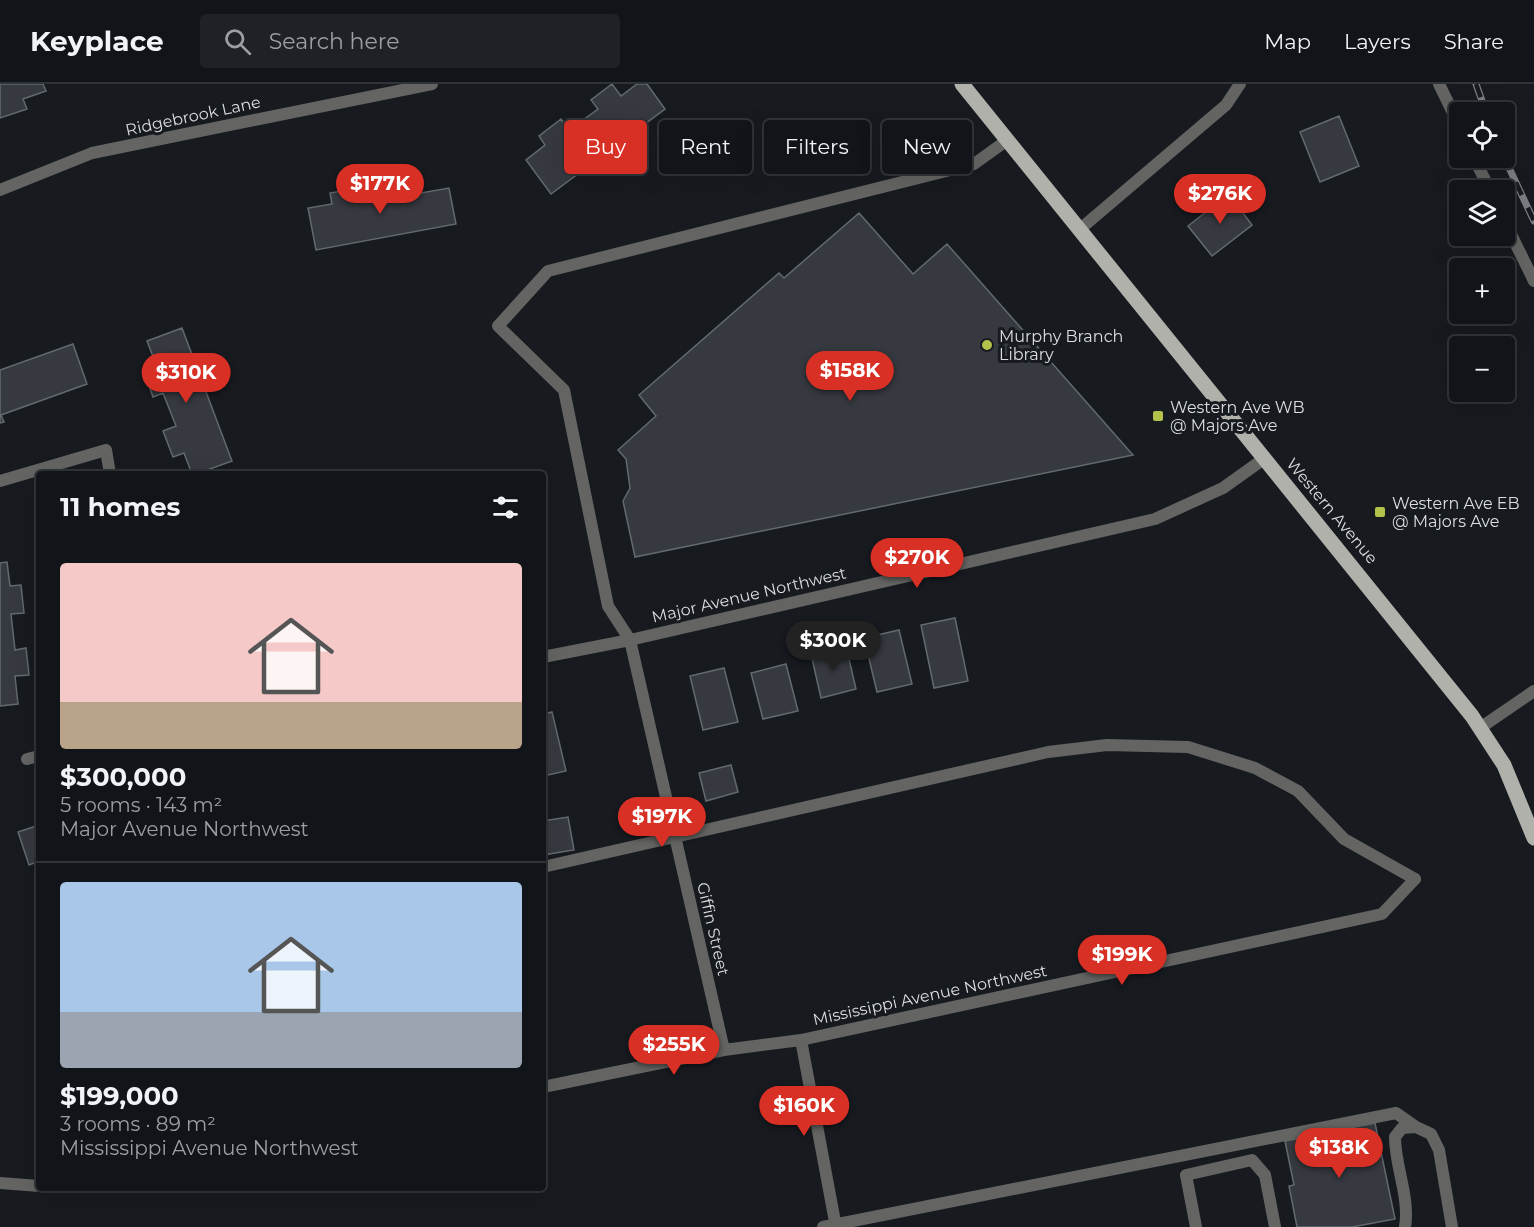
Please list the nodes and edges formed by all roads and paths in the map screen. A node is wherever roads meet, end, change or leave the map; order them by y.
1 (432, 84) edge
2 (962, 84) edge
3 (1240, 84) edge
4 (1439, 84) edge
5 (1449, 104) edge
6 (1006, 141) junction
7 (0, 190) edge
8 (1079, 230) junction
9 (1515, 242) edge
10 (1534, 281) edge
11 (1264, 458) junction
12 (54, 470) edge
13 (110, 471) edge
14 (36, 474) edge
15 (0, 481) edge
16 (630, 640) junction
17 (546, 656) edge
18 (1534, 691) edge
19 (1480, 728) junction
20 (675, 837) junction
21 (1534, 838) edge
22 (546, 866) edge
23 (801, 1040) junction
24 (724, 1050) junction
25 (546, 1087) edge
26 (1416, 1127) junction
27 (0, 1183) edge
28 (36, 1186) edge
29 (832, 1226) edge
30 (1196, 1227) edge
31 (1275, 1227) edge
32 (1405, 1227) edge
33 (1452, 1227) edge

1 - 7 street, Ridgebrook Lane
2 - 6 main road, Western Avenue
3 - 8 street
4 - 5 street
6 - 8 main road, Western Avenue
6 - 16 street
8 - 11 main road, Western Avenue
9 - 10 street
11 - 16 street, Major Avenue Northwest
11 - 19 main road, Western Avenue
12 - 13 street
14 - 15 street
16 - 17 street, Major Avenue Northwest
16 - 20 street, Giffin Street
18 - 19 street
19 - 21 main road, Western Avenue
20 - 22 street
20 - 23 street, Mississippi Avenue Northwest
20 - 24 street, Giffin Street
23 - 24 street, Mississippi Avenue Northwest
23 - 29 street
24 - 25 street, Mississippi Avenue Northwest
26 - 29 street
26 - 32 street
26 - 33 street
27 - 28 street
30 - 31 street

